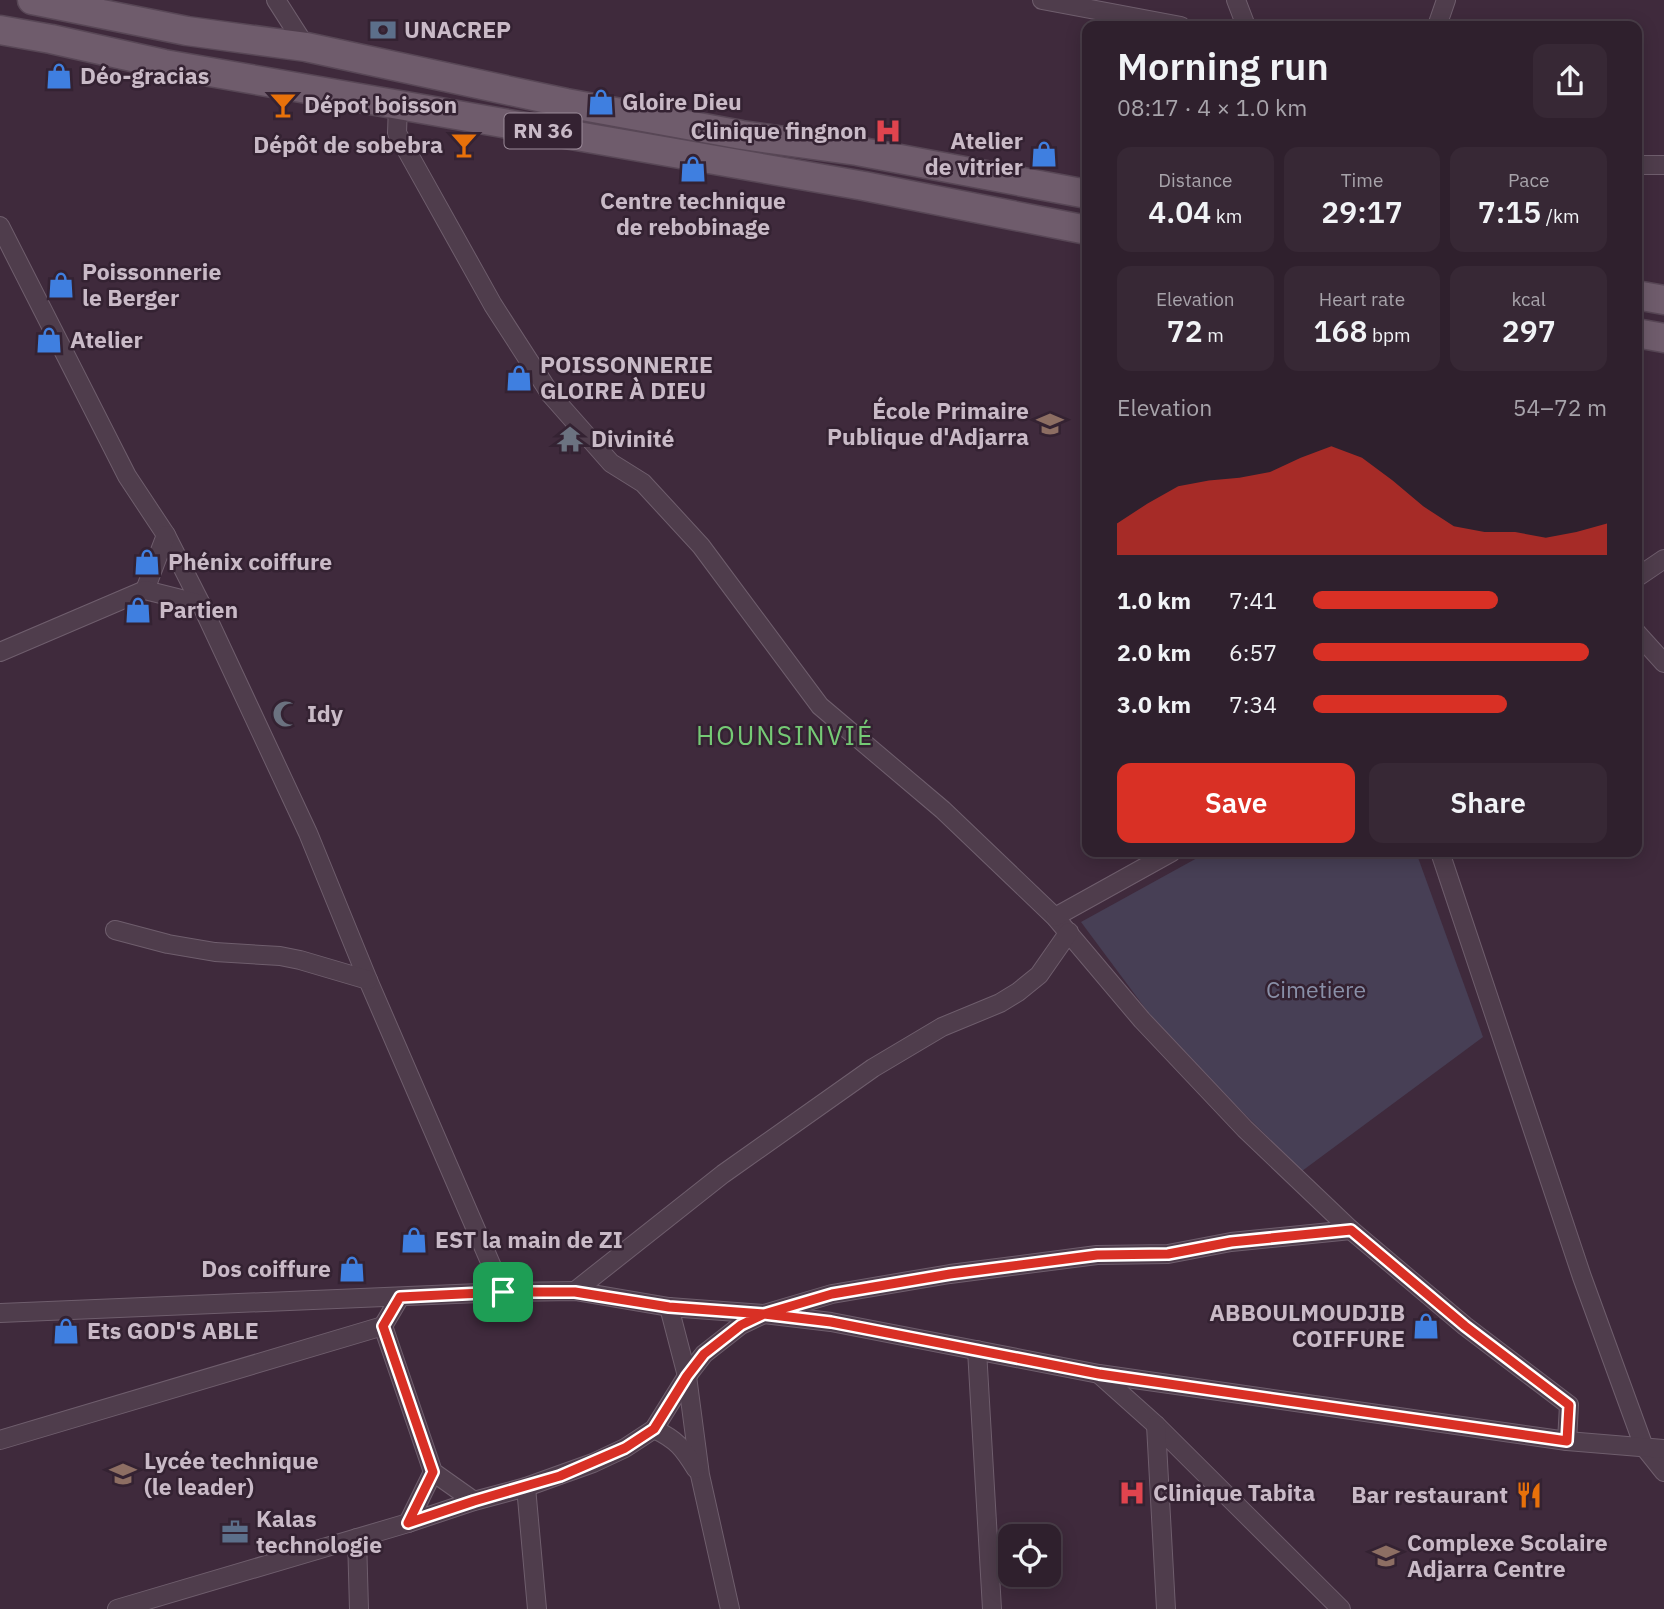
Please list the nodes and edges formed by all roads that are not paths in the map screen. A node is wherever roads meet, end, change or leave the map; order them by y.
1 (32, 0) edge
2 (276, 0) edge
3 (1042, 0) edge
4 (1236, 0) edge
5 (1446, 0) edge
6 (1154, 21) edge
7 (1244, 21) edge
8 (1439, 21) edge
9 (0, 30) edge
10 (306, 47) junction
11 (398, 105) junction
12 (1642, 165) edge
13 (1664, 165) edge
14 (1082, 193) edge
15 (0, 226) edge
16 (1082, 229) edge
17 (1642, 296) edge
18 (1664, 300) edge
19 (1642, 334) edge
20 (1664, 338) edge
21 (166, 535) junction
22 (1664, 559) edge
23 (1642, 574) edge
24 (145, 590) junction
25 (201, 604) junction
26 (1642, 639) edge
27 (0, 652) edge
28 (1664, 663) edge
29 (1163, 857) edge
30 (1442, 857) edge
31 (1055, 917) junction
32 (115, 930) dead end
33 (1069, 932) junction
34 (368, 980) junction
35 (1351, 1230) junction
36 (503, 1292) junction
37 (575, 1292) junction
38 (400, 1297) junction
39 (669, 1307) junction
40 (0, 1313) edge
41 (764, 1314) junction
42 (383, 1326) junction
43 (977, 1350) junction
44 (1099, 1374) junction
45 (687, 1376) junction
46 (1156, 1425) junction
47 (654, 1429) junction
48 (0, 1440) edge
49 (1567, 1441) junction
50 (1644, 1447) junction
51 (1664, 1449) edge
52 (433, 1472) junction
53 (1664, 1472) edge
54 (700, 1475) junction
55 (526, 1487) junction
56 (474, 1501) junction
57 (408, 1523) junction
58 (356, 1538) junction
59 (1340, 1608) edge
60 (117, 1609) edge
61 (359, 1609) edge
62 (537, 1609) edge
63 (730, 1609) edge
64 (992, 1609) edge
65 (1166, 1609) edge

1 - 10 main road, RN 36
2 - 10 street
3 - 6 street
4 - 7 street
5 - 8 street
9 - 11 main road, RN 36
10 - 14 main road, RN 36
11 - 16 main road, RN 36
11 - 31 street
12 - 13 street
15 - 21 street
17 - 18 main road
19 - 20 main road
21 - 24 street
21 - 25 street
22 - 23 street
24 - 25 street
24 - 27 street
25 - 34 street
26 - 28 street
29 - 31 street
30 - 50 street
31 - 33 street
32 - 34 street
33 - 35 street
33 - 37 street
34 - 36 street
35 - 41 street
35 - 49 street
36 - 37 street
36 - 38 street
37 - 39 street
38 - 40 street
38 - 42 street
39 - 41 street
39 - 45 street
41 - 43 street
41 - 45 street
42 - 48 street
42 - 52 street
43 - 44 street
43 - 64 street
44 - 46 street
44 - 49 street
45 - 47 street
45 - 54 street
46 - 59 street
46 - 65 street
47 - 54 street
47 - 55 street
49 - 50 street
50 - 51 street
50 - 53 street
52 - 56 street
52 - 57 street
54 - 63 street
55 - 56 street
55 - 62 street
56 - 57 street
57 - 58 street
58 - 60 street
58 - 61 street

